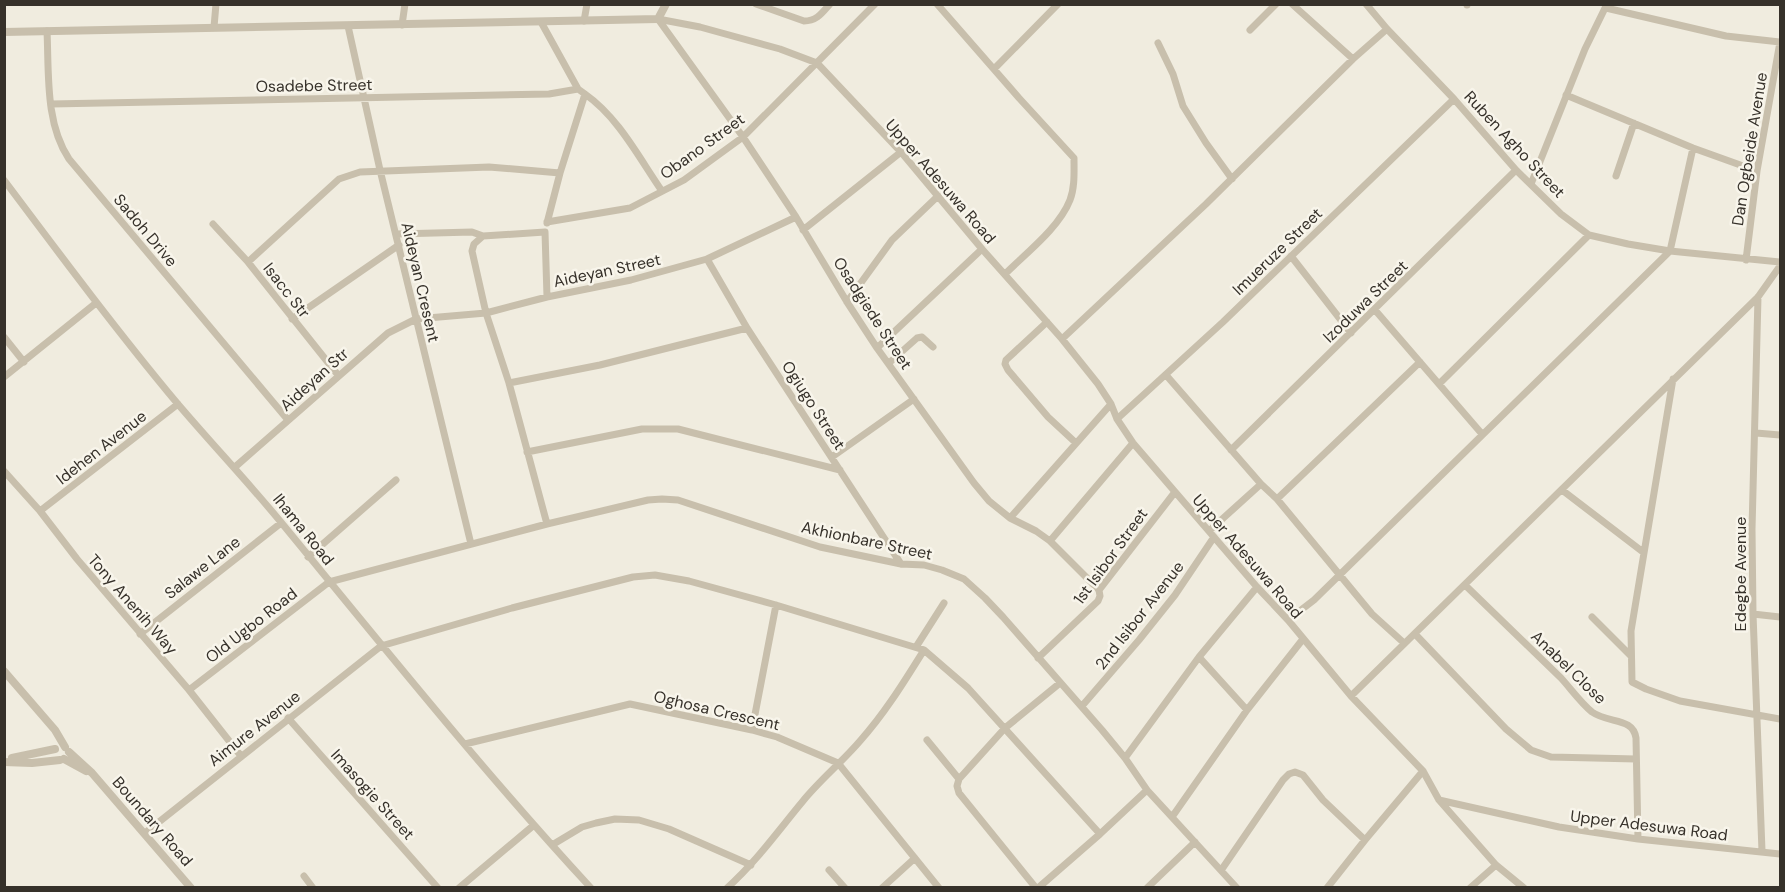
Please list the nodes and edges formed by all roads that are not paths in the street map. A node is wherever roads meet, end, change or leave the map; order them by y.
1 (216, 4) edge
2 (405, 4) edge
3 (587, 4) edge
4 (666, 4) edge
5 (756, 4) edge
6 (830, 4) edge
7 (875, 4) edge
8 (937, 4) edge
9 (1058, 4) edge
10 (1276, 4) edge
11 (1292, 4) edge
12 (1366, 4) edge
13 (1607, 6) edge
14 (658, 19) junction
15 (584, 21) junction
16 (541, 22) junction
17 (402, 25) junction
18 (348, 26) junction
19 (214, 27) junction
20 (1387, 29) junction
21 (1250, 30) dead end
22 (47, 31) junction
23 (4, 32) edge
24 (1780, 42) edge
25 (1158, 43) dead end
26 (1353, 59) junction
27 (817, 63) junction
28 (994, 69) junction
29 (578, 89) junction
30 (585, 94) junction
31 (1566, 95) junction
32 (364, 97) junction
33 (1454, 99) junction
34 (51, 104) junction
35 (1634, 123) junction
36 (743, 137) junction
37 (1694, 148) junction
38 (901, 152) junction
39 (380, 170) junction
40 (1516, 170) junction
41 (1757, 171) junction
42 (560, 172) junction
43 (1616, 176) dead end
44 (1232, 179) junction
45 (4, 180) edge
46 (1531, 184) junction
47 (663, 192) junction
48 (938, 196) junction
49 (796, 218) junction
50 (547, 222) junction
51 (213, 224) dead end
52 (804, 230) junction
53 (545, 232) junction
54 (397, 234) junction
55 (1588, 235) junction
56 (483, 236) junction
57 (399, 245) junction
58 (982, 249) junction
59 (1670, 251) junction
60 (1292, 256) junction
61 (706, 259) junction
62 (1746, 260) junction
63 (248, 262) junction
64 (1780, 264) edge
65 (1005, 274) junction
66 (547, 297) junction
67 (1758, 297) junction
68 (846, 302) junction
69 (96, 303) junction
70 (1375, 310) junction
71 (486, 313) junction
72 (292, 319) junction
73 (416, 319) junction
74 (1047, 322) junction
75 (747, 328) junction
76 (1351, 333) junction
77 (4, 337) edge
78 (1062, 339) junction
79 (933, 347) dead end
80 (877, 348) junction
81 (24, 362) junction
82 (1420, 362) junction
83 (888, 363) junction
84 (338, 375) junction
85 (1166, 375) junction
86 (4, 377) edge
87 (1673, 380) junction
88 (509, 383) junction
89 (1439, 384) junction
90 (914, 399) junction
91 (178, 404) junction
92 (1111, 404) junction
93 (288, 420) junction
94 (1117, 420) junction
95 (1756, 433) junction
96 (1482, 434) junction
97 (1780, 435) edge
98 (1076, 443) junction
99 (1132, 443) junction
100 (1231, 450) junction
101 (527, 452) junction
102 (832, 457) junction
103 (235, 467) junction
104 (840, 470) junction
105 (4, 471) edge
106 (396, 480) dead end
107 (1261, 484) junction
108 (1562, 490) junction
109 (1175, 492) junction
110 (1277, 499) junction
111 (40, 511) junction
112 (1010, 518) junction
113 (281, 523) junction
114 (547, 524) junction
115 (1212, 534) junction
116 (1050, 541) junction
117 (471, 544) junction
118 (1643, 552) junction
119 (308, 556) junction
120 (902, 564) junction
121 (1340, 574) junction
122 (329, 582) junction
123 (1465, 585) junction
124 (1257, 587) junction
125 (1099, 590) junction
126 (944, 603) dead end
127 (776, 605) junction
128 (1753, 614) junction
129 (1592, 617) dead end
130 (1780, 617) edge
131 (1288, 620) junction
132 (140, 634) junction
133 (1415, 634) junction
134 (1303, 639) junction
135 (1404, 643) junction
136 (381, 646) junction
137 (916, 647) junction
138 (924, 650) junction
139 (1631, 656) junction
140 (1199, 657) junction
141 (1038, 658) junction
142 (4, 671) edge
143 (1060, 683) junction
144 (189, 690) junction
145 (1351, 696) junction
146 (1082, 706) junction
147 (1247, 710) junction
148 (1757, 715) junction
149 (288, 718) junction
150 (1780, 719) edge
151 (1005, 728) junction
152 (752, 730) junction
153 (927, 740) dead end
154 (465, 744) junction
155 (62, 752) junction
156 (241, 756) junction
157 (1125, 758) junction
158 (1636, 759) junction
159 (4, 761) edge
160 (838, 763) junction
161 (1424, 771) junction
162 (959, 779) junction
163 (1147, 790) junction
164 (1439, 800) junction
165 (1172, 817) junction
166 (534, 825) junction
167 (145, 833) junction
168 (1100, 834) junction
169 (1638, 838) junction
170 (1365, 840) junction
171 (1195, 842) junction
172 (552, 845) junction
173 (1762, 851) junction
174 (1780, 854) edge
175 (915, 858) junction
176 (751, 865) junction
177 (1496, 865) junction
178 (1222, 869) junction
179 (829, 870) dead end
180 (304, 876) dead end
181 (191, 888) edge
182 (313, 888) edge
183 (438, 888) edge
184 (459, 888) edge
185 (591, 888) edge
186 (727, 888) edge
187 (845, 888) edge
188 (882, 888) edge
189 (939, 888) edge
190 (1037, 888) edge
191 (1147, 888) edge
192 (1237, 888) edge
193 (1327, 888) edge
194 (1470, 888) edge
195 (1524, 888) edge

1 - 19 street
2 - 17 street
3 - 15 street
4 - 14 street
5 - 6 street
7 - 27 street, Obano Street
8 - 28 street
9 - 28 street
10 - 21 street
11 - 26 street
12 - 20 street, Ruben Agho Street
13 - 24 street
13 - 31 street
14 - 15 street
14 - 27 street
14 - 36 street, Osadgiede Street
15 - 16 street
16 - 17 street
16 - 29 street
17 - 18 street
18 - 19 street
18 - 32 street, Aideyan Cresent
19 - 22 street
20 - 26 street
20 - 33 street, Ruben Agho Street
22 - 23 street
22 - 34 street, Sadoh Drive
24 - 41 street, Dan Ogbeide Avenue
25 - 44 street
26 - 44 street
27 - 36 street, Obano Street
27 - 38 street, Upper Adesuwa Road
28 - 65 street
29 - 30 street
29 - 32 street, Osadebe Street
30 - 42 street
30 - 47 street
31 - 35 street
31 - 46 street
32 - 34 street, Osadebe Street
32 - 39 street, Aideyan Cresent
33 - 40 street, Ruben Agho Street
33 - 60 street, Imueruze Street
34 - 93 street, Sadoh Drive
35 - 37 street
35 - 43 street
36 - 47 street, Obano Street
36 - 49 street, Osadgiede Street
37 - 41 street
37 - 59 street
38 - 48 street, Upper Adesuwa Road
38 - 52 street
39 - 42 street
39 - 54 street, Aideyan Cresent
39 - 63 street
40 - 46 street, Ruben Agho Street
40 - 70 street, Izoduwa Street
41 - 62 street, Dan Ogbeide Avenue
42 - 50 street
44 - 78 street
45 - 69 street, Ihama Road
46 - 55 street, Ruben Agho Street
47 - 50 street, Obano Street
48 - 58 street, Upper Adesuwa Road
48 - 68 street
49 - 52 street, Osadgiede Street
49 - 61 street, Aideyan Street
50 - 53 street
51 - 63 street, Isacc Str
52 - 68 street, Osadgiede Street
53 - 56 street
53 - 66 street
54 - 56 street
54 - 57 street, Aideyan Cresent
55 - 59 street, Ruben Agho Street
55 - 89 street
56 - 71 street
57 - 72 street
57 - 73 street, Aideyan Cresent
58 - 65 street, Upper Adesuwa Road
58 - 80 street
59 - 62 street, Ruben Agho Street
59 - 96 street
60 - 76 street
60 - 85 street, Imueruze Street
61 - 66 street, Aideyan Street
61 - 75 street, Ogiugo Street
62 - 64 street, Ruben Agho Street
63 - 72 street, Isacc Str
64 - 67 street
65 - 74 street, Upper Adesuwa Road
66 - 71 street, Aideyan Street
67 - 87 street
67 - 95 street, Edegbe Avenue
68 - 80 street, Osadgiede Street
69 - 81 street
69 - 91 street, Ihama Road
70 - 76 street, Izoduwa Street
70 - 82 street
71 - 73 street, Aideyan Street
71 - 88 street
72 - 84 street, Isacc Str
73 - 84 street, Aideyan Str
73 - 117 street, Aideyan Cresent
74 - 78 street, Upper Adesuwa Road
74 - 98 street
75 - 88 street
75 - 102 street, Ogiugo Street
76 - 100 street, Izoduwa Street
77 - 81 street
78 - 92 street, Upper Adesuwa Road
79 - 83 street
80 - 83 street, Osadgiede Street
81 - 86 street
82 - 89 street
82 - 110 street
83 - 90 street, Osadgiede Street
84 - 93 street, Aideyan Str
85 - 94 street, Imueruze Street
85 - 100 street
87 - 108 street
87 - 118 street
88 - 101 street
89 - 96 street
90 - 102 street
90 - 112 street, Osadgiede Street
91 - 103 street, Ihama Road
91 - 111 street, Idehen Avenue
92 - 94 street, Upper Adesuwa Road
92 - 98 street
93 - 103 street, Aideyan Str
94 - 99 street, Upper Adesuwa Road
95 - 97 street
95 - 128 street, Edegbe Avenue
96 - 121 street
98 - 112 street
99 - 109 street, Upper Adesuwa Road
99 - 116 street
100 - 107 street
101 - 104 street
101 - 114 street
102 - 104 street, Ogiugo Street
103 - 113 street, Ihama Road
104 - 120 street, Ogiugo Street
105 - 111 street, Tony Anenih Way
106 - 119 street
107 - 110 street
107 - 115 street, 2nd Isibor Avenue
108 - 118 street
108 - 123 street
109 - 115 street, Upper Adesuwa Road
109 - 125 street, 1st Isibor Street
110 - 121 street
111 - 132 street, Tony Anenih Way
112 - 116 street, Osadgiede Street
113 - 119 street, Ihama Road
113 - 132 street, Salawe Lane
114 - 117 street, Akhionbare Street
114 - 120 street, Akhionbare Street
115 - 124 street, Upper Adesuwa Road
115 - 146 street, 2nd Isibor Avenue
116 - 125 street, Osadgiede Street
117 - 122 street, Akhionbare Street
118 - 139 street
119 - 122 street, Ihama Road
120 - 141 street, Akhionbare Street
121 - 131 street
121 - 135 street
122 - 136 street, Ihama Road
122 - 144 street, Old Ugbo Road
123 - 133 street
123 - 158 street, Anabel Close
124 - 131 street, Upper Adesuwa Road
124 - 140 street
125 - 141 street, 1st Isibor Street
126 - 137 street
127 - 136 street
127 - 137 street
127 - 152 street
128 - 130 street
128 - 148 street, Edegbe Avenue
129 - 139 street
131 - 134 street, Upper Adesuwa Road
132 - 144 street, Tony Anenih Way
133 - 135 street
133 - 158 street
134 - 145 street, Upper Adesuwa Road
134 - 147 street
135 - 145 street
136 - 149 street, Aimure Avenue
136 - 154 street, Ihama Road
137 - 138 street
138 - 151 street
138 - 160 street
139 - 148 street
140 - 147 street
140 - 157 street
141 - 143 street, Akhionbare Street
142 - 155 street, Boundary Road
143 - 146 street, Akhionbare Street
143 - 151 street
144 - 156 street, Tony Anenih Way
145 - 161 street, Upper Adesuwa Road
146 - 157 street, Akhionbare Street
147 - 165 street
148 - 150 street
148 - 173 street, Edegbe Avenue
149 - 156 street, Aimure Avenue
149 - 183 street, Imasogie Street
151 - 162 street
151 - 168 street
152 - 154 street, Oghosa Crescent
152 - 160 street, Oghosa Crescent
153 - 162 street
154 - 166 street, Ihama Road
155 - 159 street
155 - 167 street, Boundary Road
156 - 167 street, Aimure Avenue
157 - 163 street, Akhionbare Street
158 - 169 street, Anabel Close
160 - 175 street, Oghosa Crescent
160 - 176 street
161 - 164 street, Upper Adesuwa Road
161 - 170 street
162 - 190 street
163 - 165 street, Akhionbare Street
163 - 168 street
164 - 169 street, Upper Adesuwa Road
164 - 177 street
165 - 171 street, Akhionbare Street
166 - 172 street, Ihama Road
166 - 184 street
167 - 181 street, Boundary Road
168 - 190 street
169 - 173 street, Upper Adesuwa Road
170 - 178 street
170 - 193 street
171 - 178 street, Akhionbare Street
171 - 191 street
172 - 176 street
172 - 185 street, Ihama Road
173 - 174 street, Upper Adesuwa Road
175 - 188 street
175 - 189 street, Oghosa Crescent
176 - 186 street
177 - 194 street
177 - 195 street
178 - 192 street, Akhionbare Street
179 - 187 street
180 - 182 street

